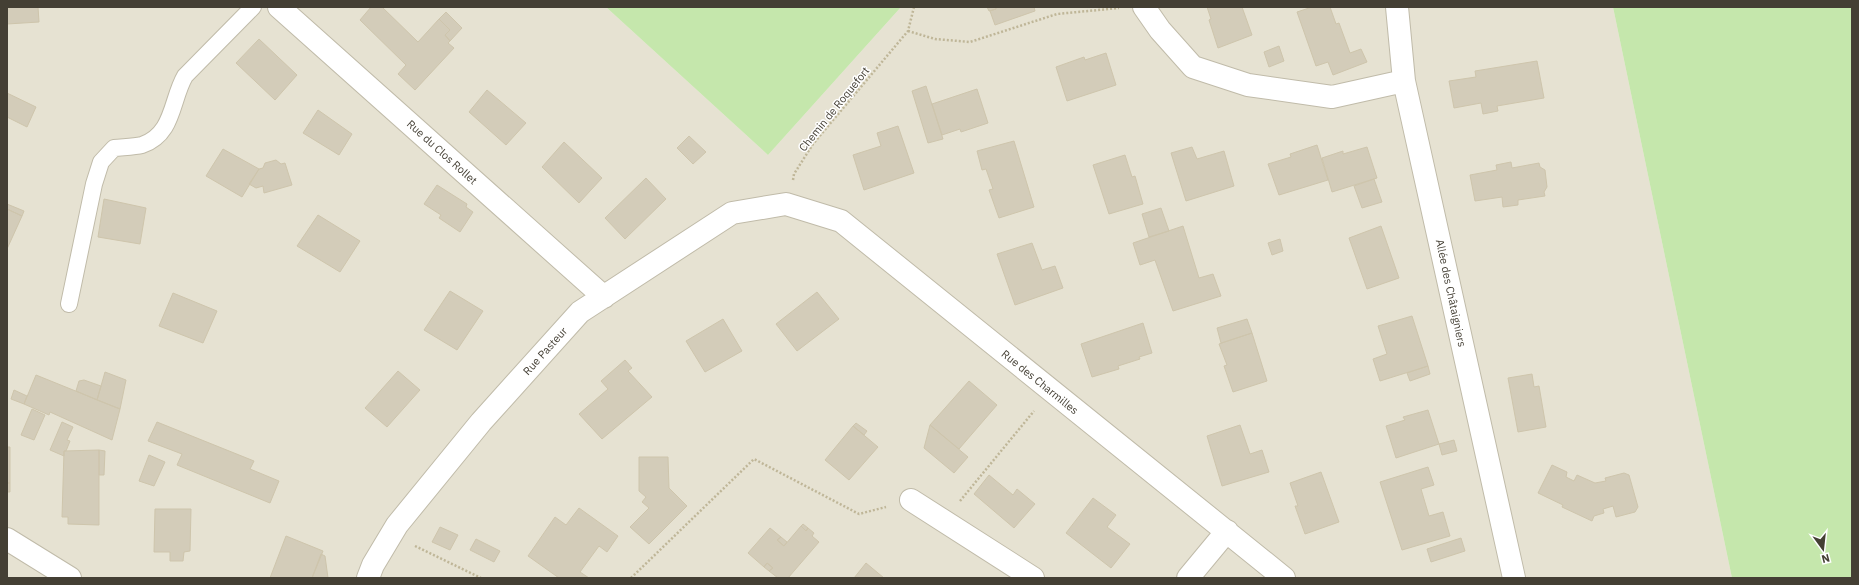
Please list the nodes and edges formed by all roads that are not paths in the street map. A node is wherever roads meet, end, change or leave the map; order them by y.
1 (253, 7) edge
2 (278, 7) edge
3 (1144, 7) edge
4 (1397, 7) edge
5 (1404, 81) junction
6 (786, 204) joint
7 (604, 296) junction
8 (69, 304) dead end
9 (911, 500) road end
10 (1226, 531) junction
11 (7, 539) edge
12 (70, 578) edge
13 (368, 578) edge
14 (1033, 578) edge
15 (1188, 578) edge
16 (1284, 578) edge
17 (1514, 578) edge

1 - 8 lane
2 - 7 street, Rue du Clos Rollet
3 - 5 street
4 - 5 street, Allée des Châtaigniers
5 - 17 street, Allée des Châtaigniers
6 - 7 street, Rue Pasteur
6 - 10 street, Rue des Charmilles
7 - 13 street, Rue Pasteur
9 - 14 street
10 - 15 street
10 - 16 street, Rue des Charmilles
11 - 12 street

